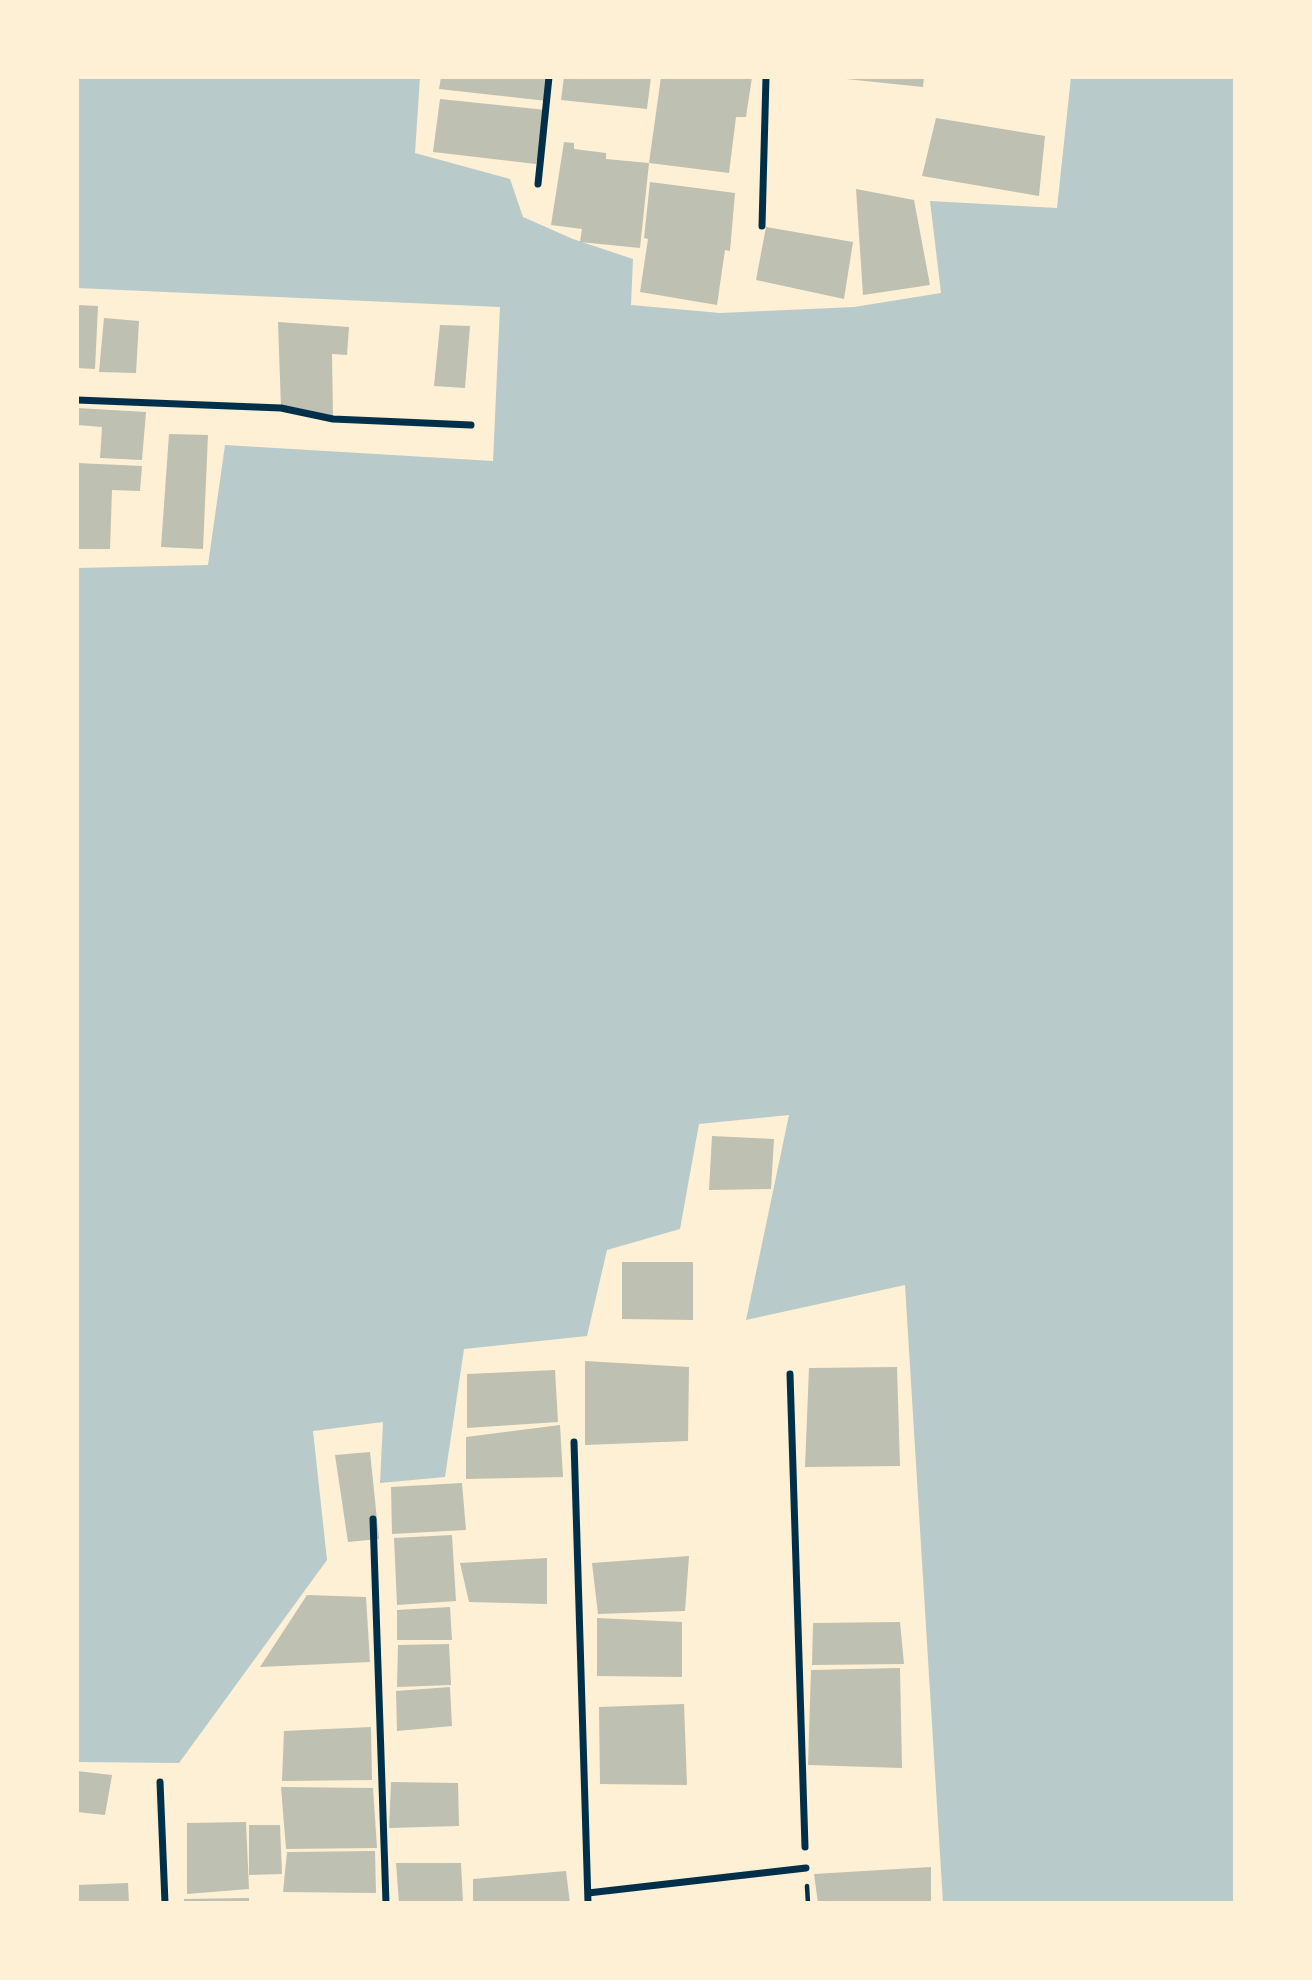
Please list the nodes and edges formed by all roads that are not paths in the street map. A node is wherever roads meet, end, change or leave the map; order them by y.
1 (549, 77) edge
2 (766, 77) edge
3 (538, 184) dead end
4 (762, 226) dead end
5 (77, 400) edge
6 (471, 425) dead end
7 (790, 1374) dead end
8 (574, 1442) dead end
9 (373, 1519) dead end
10 (160, 1782) dead end
11 (805, 1847) dead end
12 (806, 1868) dead end
13 (588, 1893) junction
14 (166, 1903) edge
15 (386, 1903) edge
16 (588, 1903) edge

1 - 3 street
2 - 4 street
5 - 6 street
7 - 11 street
8 - 13 street
9 - 15 street
10 - 14 street
12 - 13 street
13 - 16 street

